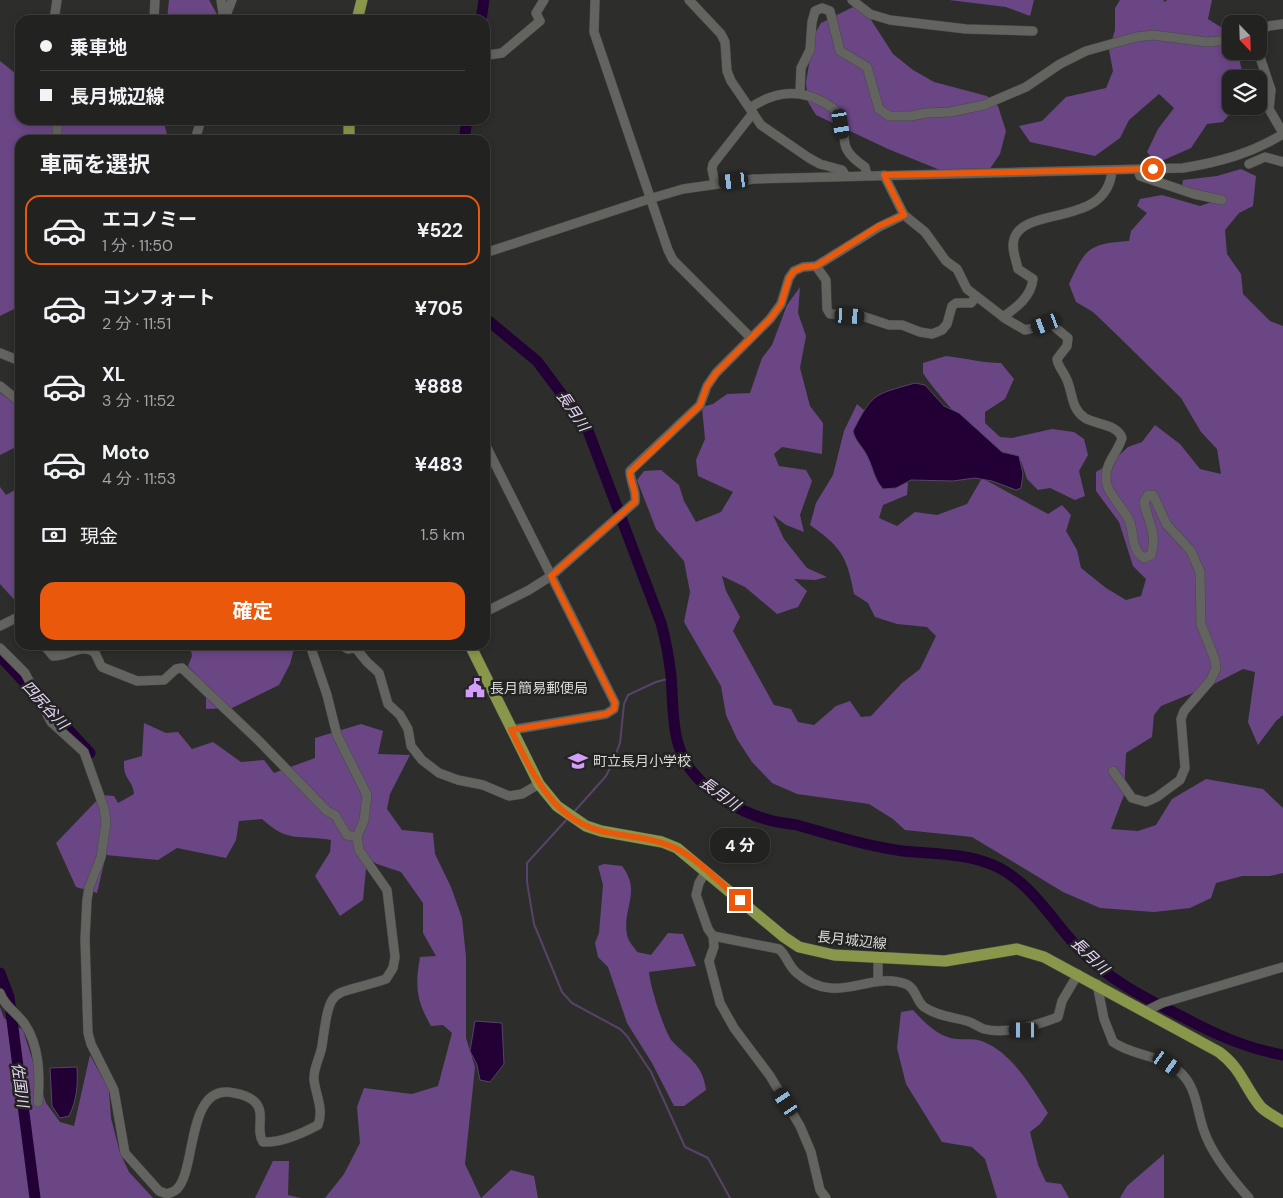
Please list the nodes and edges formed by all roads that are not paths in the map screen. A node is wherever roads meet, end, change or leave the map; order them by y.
1 (57, 0) edge
2 (155, 0) edge
3 (221, 0) edge
4 (232, 0) edge
5 (362, 0) edge
6 (544, 0) edge
7 (595, 0) edge
8 (689, 0) edge
9 (852, 0) edge
10 (55, 15) edge
11 (154, 15) edge
12 (223, 15) edge
13 (226, 15) edge
14 (358, 15) edge
15 (1283, 24) edge
16 (1268, 26) edge
17 (1033, 31) dead end
18 (1222, 41) edge
19 (490, 55) edge
20 (1261, 60) edge
21 (800, 92) junction
22 (751, 111) junction
23 (1278, 119) edge
24 (1283, 133) edge
25 (1283, 162) edge
26 (1249, 164) dead end
27 (1112, 170) junction
28 (1138, 170) junction
29 (867, 175) junction
30 (884, 175) junction
31 (846, 176) junction
32 (715, 184) junction
33 (649, 199) junction
34 (1222, 200) dead end
35 (904, 215) junction
36 (490, 251) edge
37 (816, 266) junction
38 (976, 297) junction
39 (1003, 317) junction
40 (750, 337) junction
41 (0, 353) edge
42 (15, 359) edge
43 (0, 386) edge
44 (15, 398) edge
45 (490, 455) edge
46 (551, 576) junction
47 (490, 610) edge
48 (15, 618) edge
49 (0, 626) edge
50 (0, 648) edge
51 (48, 650) edge
52 (78, 650) edge
53 (89, 650) edge
54 (312, 650) edge
55 (358, 650) edge
56 (472, 650) edge
57 (511, 730) junction
58 (1113, 771) dead end
59 (538, 784) junction
60 (357, 837) junction
61 (706, 871) junction
62 (713, 936) junction
63 (878, 958) junction
64 (1283, 967) edge
65 (1078, 974) junction
66 (878, 981) junction
67 (1097, 984) junction
68 (0, 993) edge
69 (1146, 1011) junction
70 (38, 1102) dead end
71 (1283, 1122) edge
72 (826, 1198) edge
73 (1249, 1198) edge

1 - 10 street
2 - 11 street
3 - 12 street
4 - 13 street
5 - 14 main road
6 - 19 street
7 - 33 street
8 - 22 street
9 - 17 street
15 - 16 street
18 - 21 street
20 - 23 street
21 - 22 street
21 - 29 street
22 - 31 street
22 - 32 street
23 - 24 street
24 - 28 street
25 - 26 street
27 - 28 street
27 - 30 street
27 - 39 street
28 - 34 street
29 - 30 street
29 - 31 street
30 - 35 street
31 - 32 street
32 - 33 street
33 - 36 street
33 - 40 street
35 - 37 street
35 - 38 street
37 - 38 street
37 - 40 street
38 - 39 street
39 - 58 street
40 - 46 street
41 - 42 street
43 - 44 street
45 - 46 street
46 - 47 street
46 - 57 street
48 - 49 street
50 - 60 street
51 - 52 street
53 - 60 street
54 - 60 street
55 - 59 street
56 - 57 main road, 長月城辺線
57 - 59 main road, 長月城辺線
59 - 61 main road, 長月城辺線
61 - 62 street
61 - 63 main road, 長月城辺線
62 - 66 street
62 - 72 street
63 - 65 main road, 長月城辺線
63 - 66 street
64 - 69 street
65 - 66 street
65 - 67 main road, 長月城辺線
67 - 69 main road, 長月城辺線
67 - 73 street
68 - 70 street
69 - 71 main road, 長月城辺線

